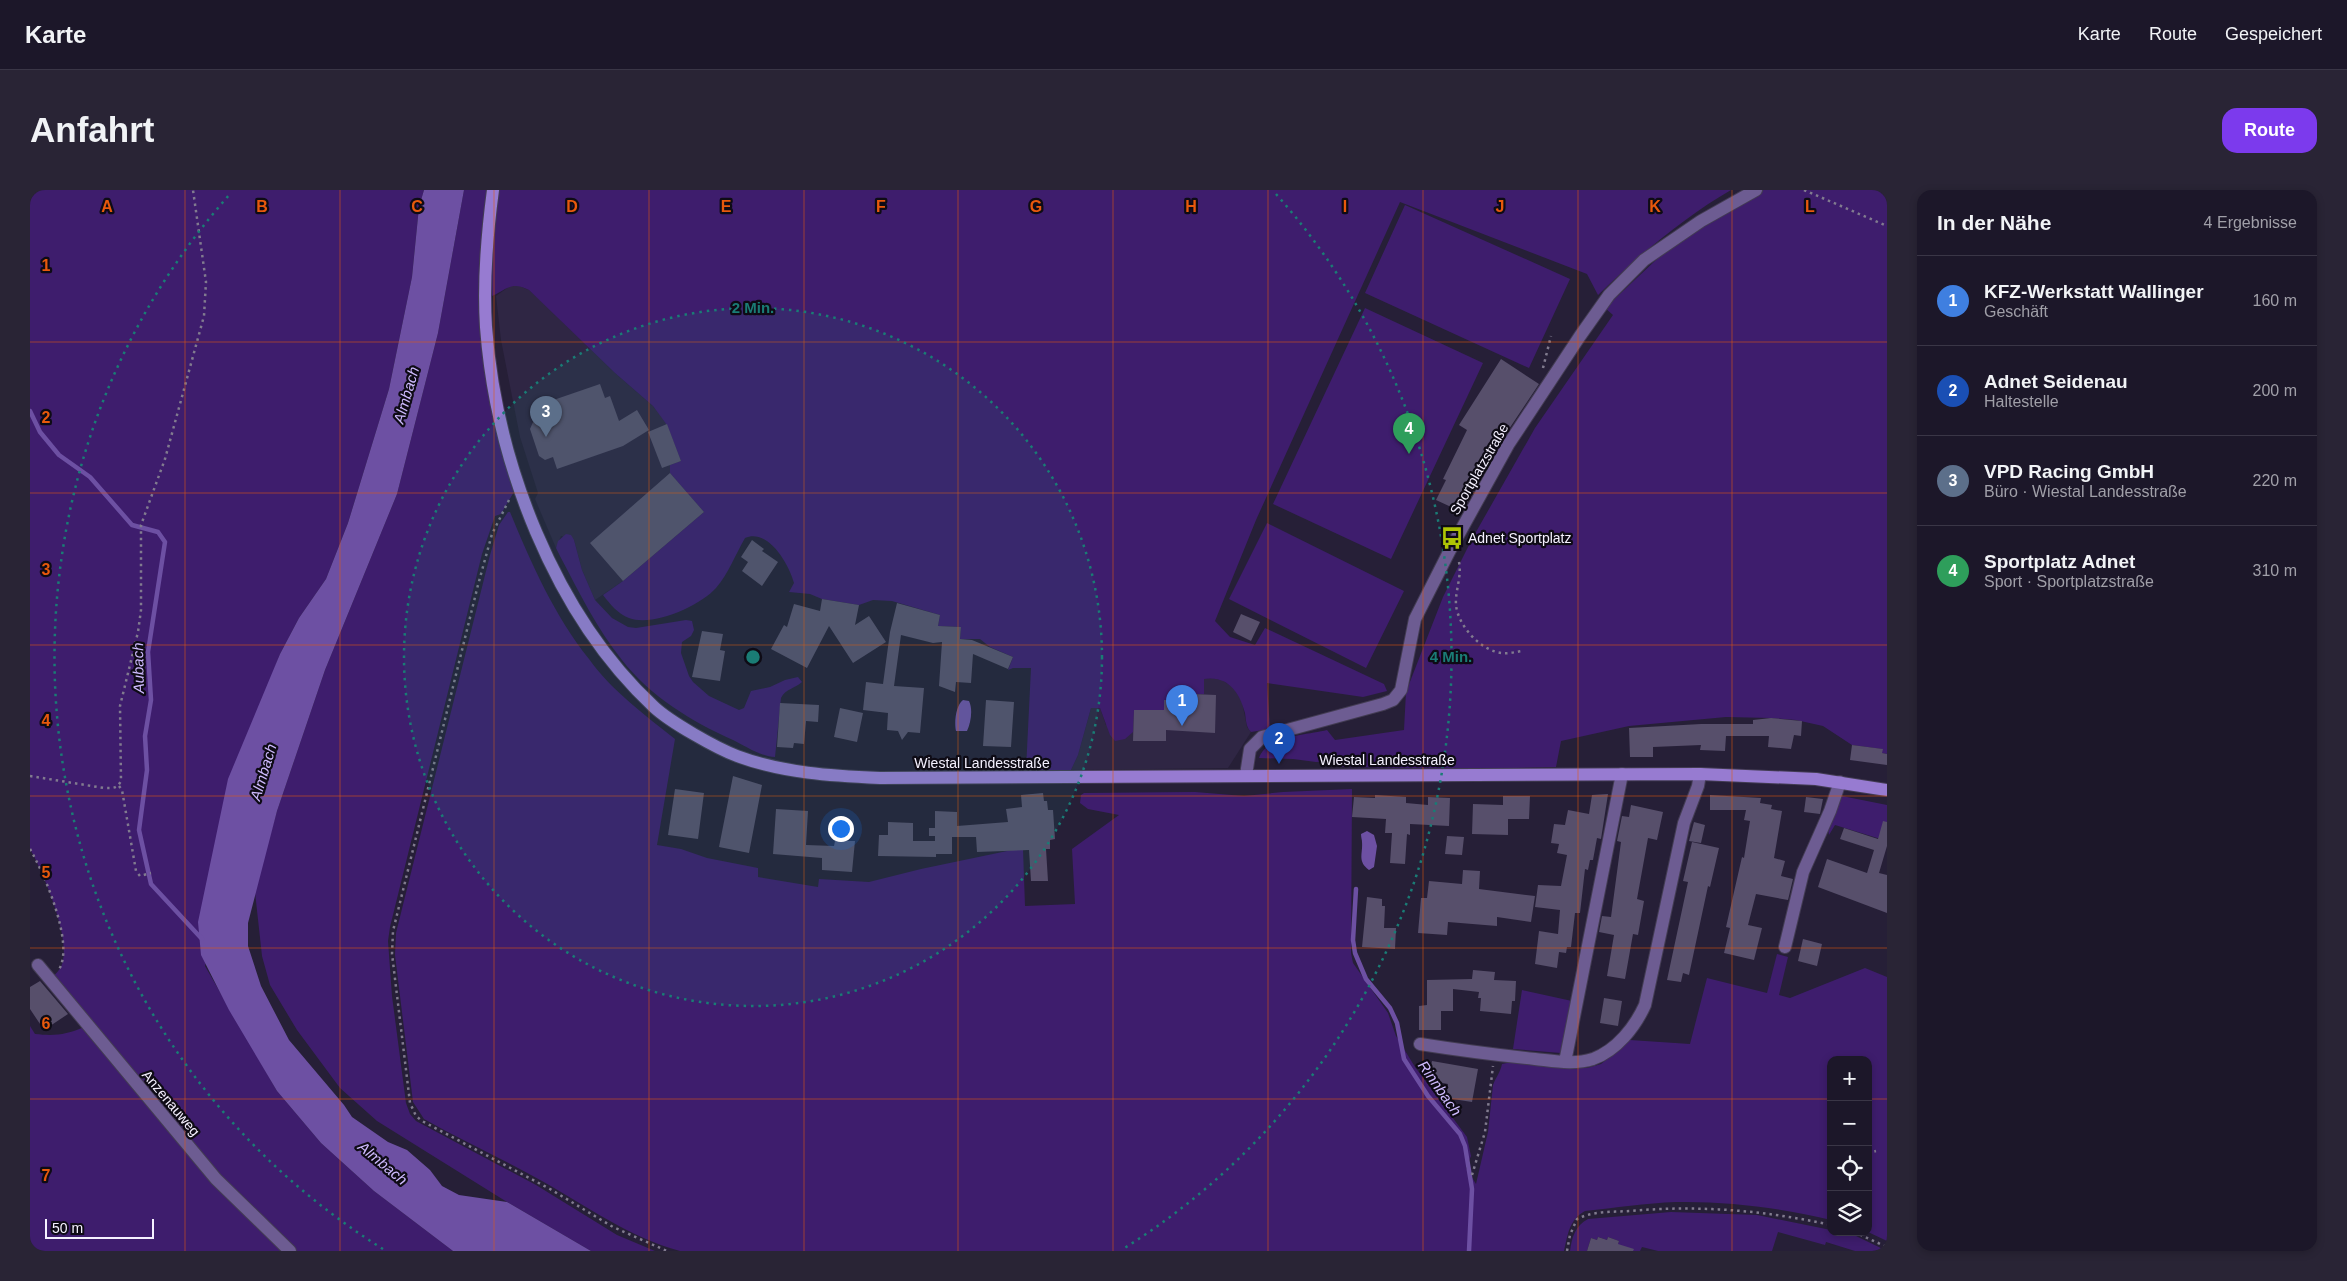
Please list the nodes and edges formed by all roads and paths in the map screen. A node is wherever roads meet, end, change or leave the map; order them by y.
1 (193, 190) edge
2 (493, 190) edge
3 (1756, 190) edge
4 (1804, 190) edge
5 (1887, 226) edge
6 (1551, 336) dead end
7 (1549, 382) junction
8 (513, 508) dead end
9 (1450, 550) junction
10 (1522, 651) dead end
11 (1622, 774) junction
12 (1700, 774) junction
13 (1246, 775) junction
14 (30, 776) edge
15 (1840, 782) junction
16 (118, 786) junction
17 (1887, 790) edge
18 (30, 849) edge
19 (151, 873) dead end
20 (1785, 947) dead end
21 (38, 966) dead end
22 (50, 979) junction
23 (1420, 1044) dead end
24 (1495, 1055) junction
25 (1565, 1062) junction
26 (1876, 1151) dead end
27 (1872, 1152) edge
28 (1472, 1175) dead end
29 (1827, 1224) edge
30 (1863, 1236) edge
31 (1887, 1247) edge
32 (290, 1251) edge
33 (667, 1251) edge
34 (1566, 1251) edge

1 - 16 path
2 - 13 main road, Wiestal Landesstraße
3 - 7 street, Sportplatzstraße
4 - 5 path
6 - 7 path
7 - 9 street, Sportplatzstraße
8 - 33 path
9 - 10 path
9 - 13 street, Sportplatzstraße
11 - 12 main road, Wiestal Landesstraße
11 - 13 main road, Wiestal Landesstraße
11 - 25 street
12 - 15 main road, Wiestal Landesstraße
12 - 25 street
14 - 16 path
15 - 17 main road, Wiestal Landesstraße
15 - 20 street
16 - 19 path
18 - 22 path
21 - 22 street, Anzenauweg
22 - 32 street, Anzenauweg
23 - 24 street
24 - 25 street
24 - 28 path
26 - 27 path
29 - 34 path
30 - 31 path

